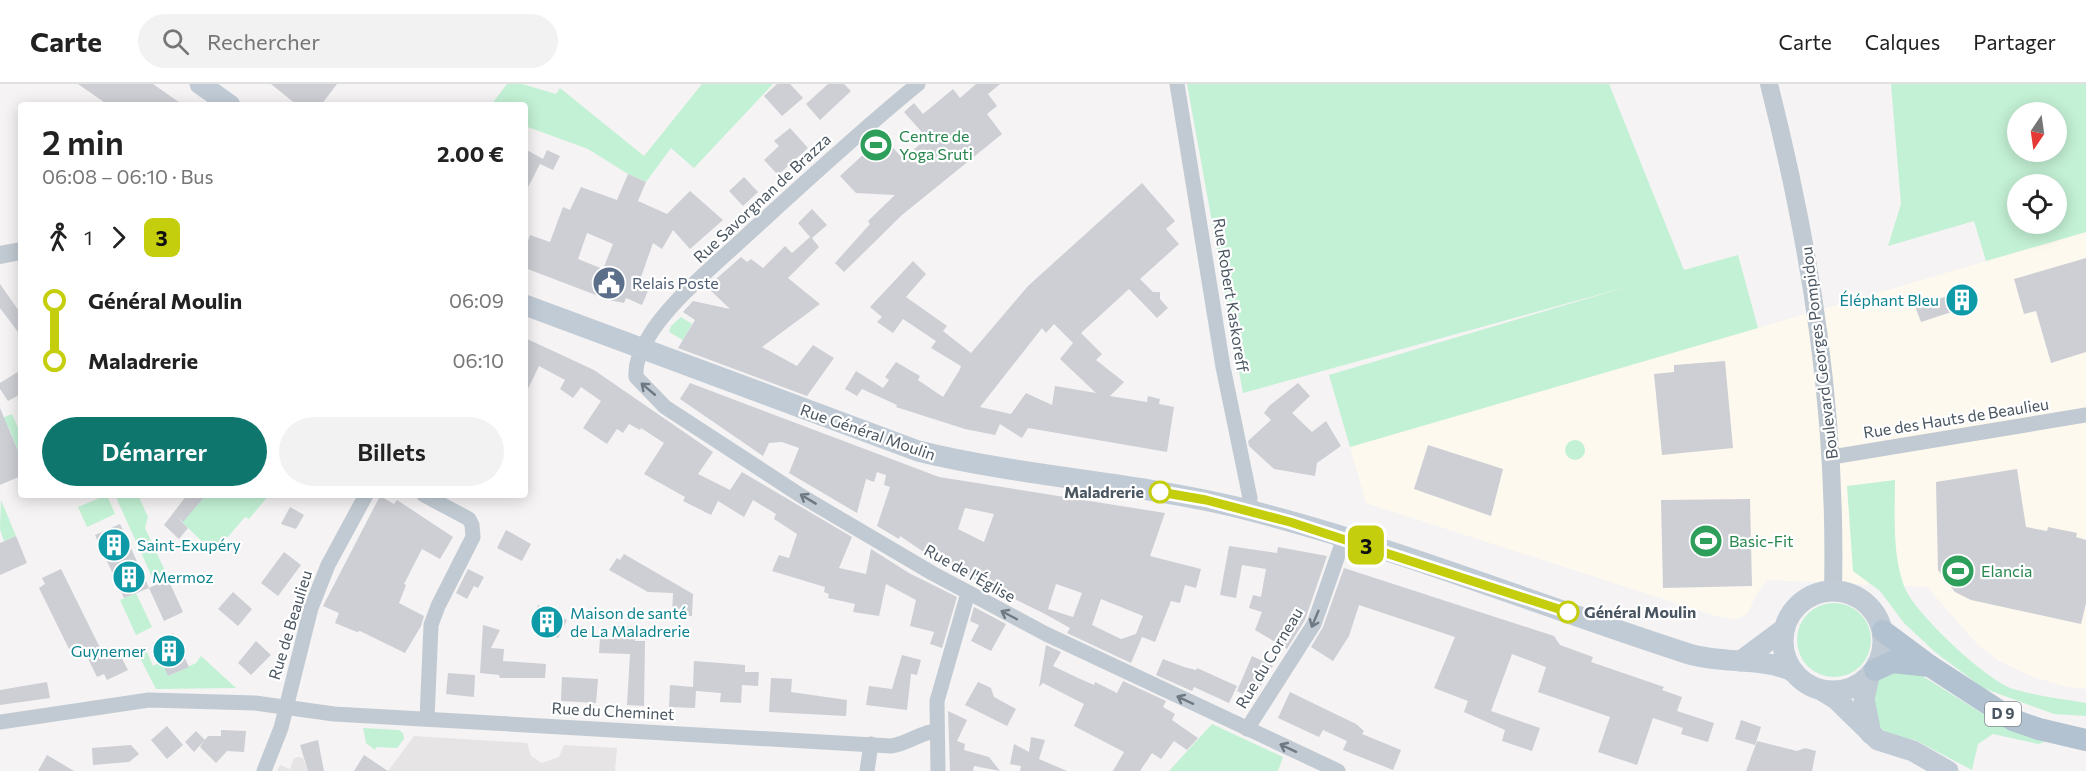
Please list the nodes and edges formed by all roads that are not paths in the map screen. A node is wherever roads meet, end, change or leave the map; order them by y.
1 (200, 84) edge
2 (918, 84) edge
3 (1177, 84) edge
4 (1769, 84) edge
5 (220, 102) edge
6 (18, 252) edge
7 (0, 255) edge
8 (528, 306) edge
9 (643, 350) junction
10 (2086, 415) edge
11 (1832, 457) junction
12 (364, 498) edge
13 (430, 498) edge
14 (1249, 511) junction
15 (1344, 538) junction
16 (1833, 591) junction
17 (968, 593) junction
18 (1784, 629) junction
19 (1883, 631) junction
20 (1741, 661) junction
21 (1930, 666) junction
22 (1793, 671) junction
23 (1872, 674) junction
24 (1823, 691) junction
25 (285, 707) junction
26 (427, 719) junction
27 (0, 722) edge
28 (1247, 729) junction
29 (936, 731) junction
30 (1871, 734) junction
31 (2086, 740) edge
32 (871, 744) junction
33 (264, 771) edge
34 (867, 771) edge
35 (938, 771) edge
36 (1338, 771) edge
37 (1948, 771) edge

1 - 5 main road
2 - 9 street, Rue Savorgnan de Brazza
3 - 14 street, Rue Robert Kaskoreff
4 - 11 street, Boulevard Georges Pompidou
6 - 7 street
8 - 9 main road, Rue Général Moulin
9 - 14 main road, Rue Général Moulin
17 -> 9 street, Rue de l'Église
10 - 11 street, Rue des Hauts de Beaulieu
11 - 16 street, Boulevard Georges Pompidou
12 - 25 street, Rue de Beaulieu
13 - 26 street
14 - 15 main road, Rue Général Moulin
15 - 20 main road, Rue Général Moulin
15 -> 28 street, Rue du Corneau
16 - 18 main road
16 - 19 main road
28 -> 17 street, Rue de l'Église
17 - 29 street
18 - 20 main road
18 - 22 main road
19 - 21 main road, D 9
19 - 23 main road
20 - 22 main road, Rue Général Moulin
21 - 23 main road, D 9
21 - 31 main road, D 9
22 - 24 main road
23 - 24 main road
23 - 30 main road
24 - 30 main road
25 - 26 street, Rue du Cheminet
25 - 27 street, Rue du Cheminet
25 - 33 street, Rue de Beaulieu
26 - 32 street, Rue du Cheminet
36 -> 28 street, Rue de l'Église
29 - 32 street, Rue du Cheminet
29 - 35 street
30 - 37 main road
32 - 34 street

